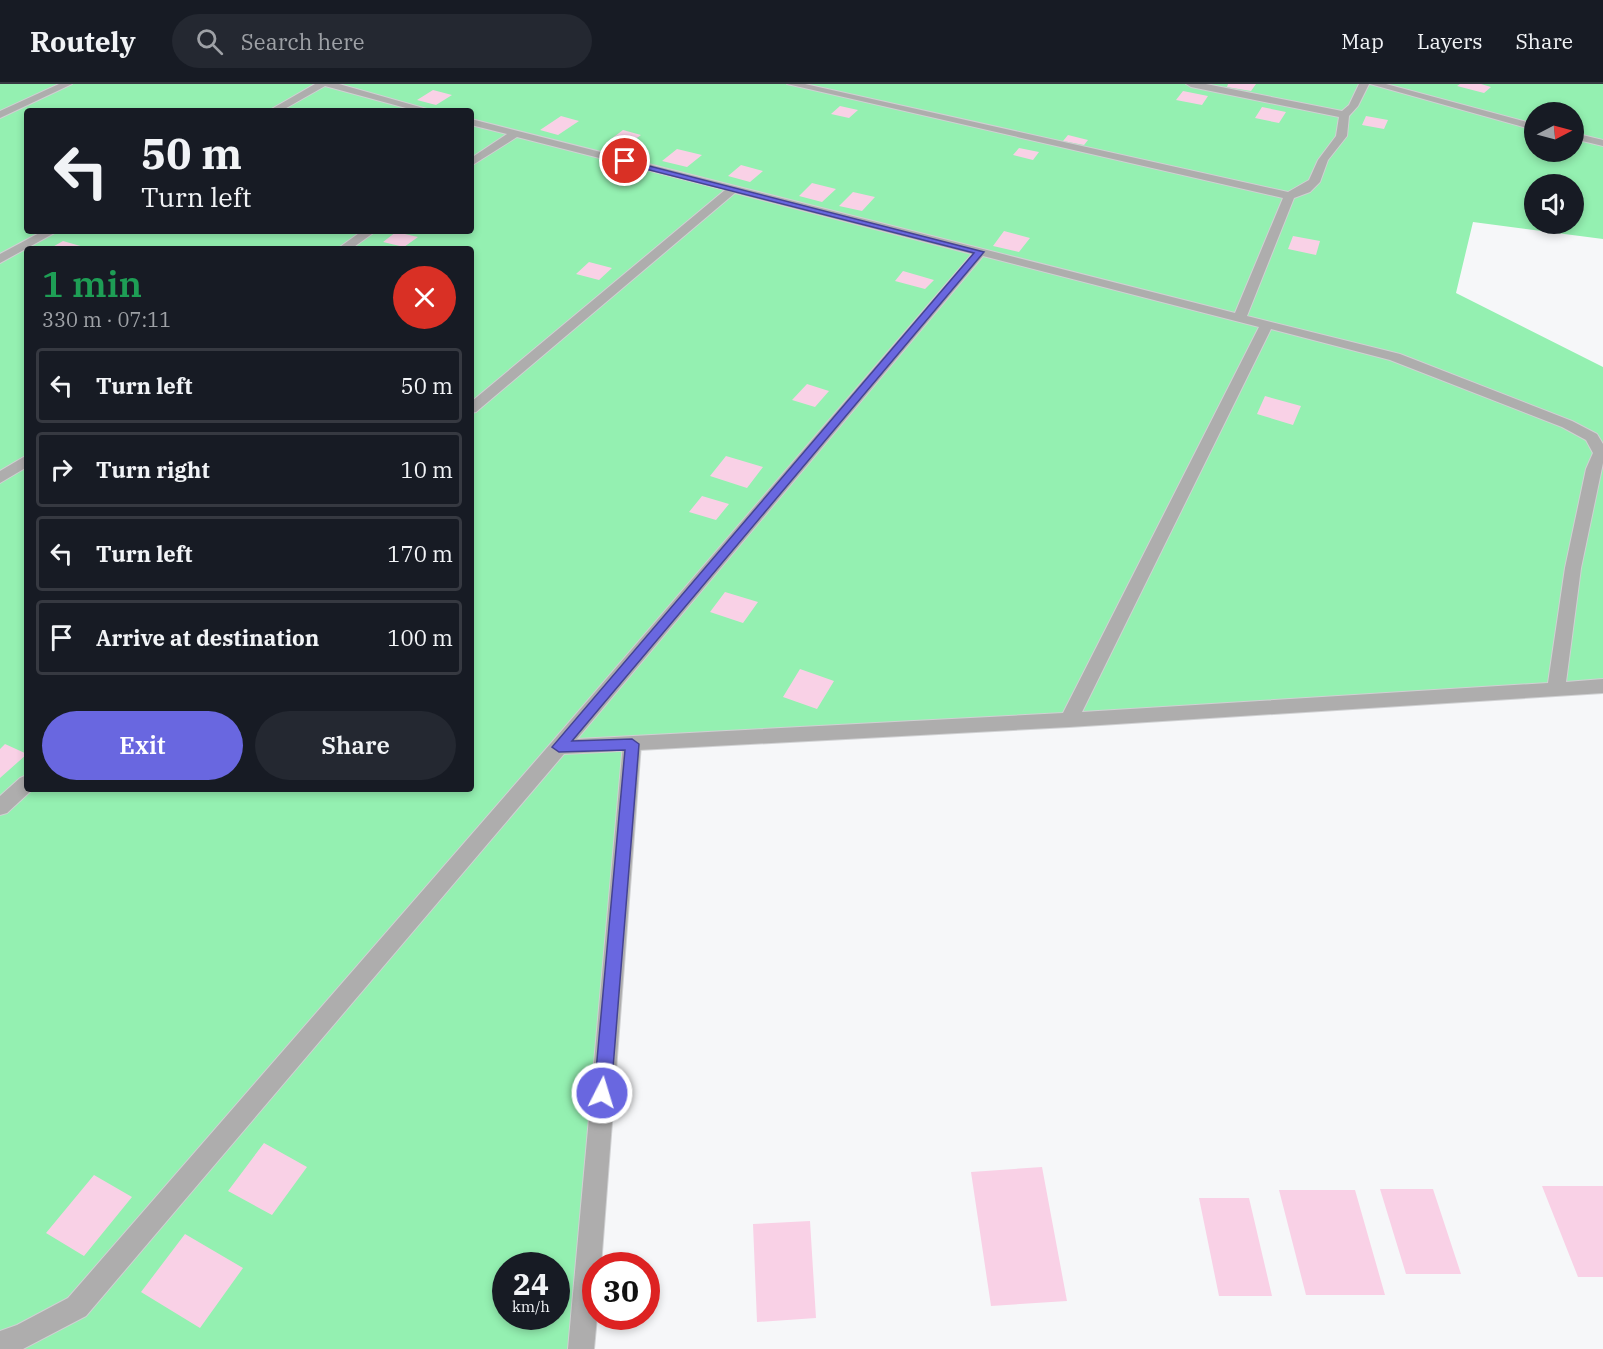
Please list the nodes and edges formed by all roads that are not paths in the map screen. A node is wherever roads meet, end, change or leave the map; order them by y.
1 (67, 84) edge
2 (322, 84) edge
3 (328, 84) edge
4 (792, 84) edge
5 (1191, 84) edge
6 (1364, 84) edge
7 (1375, 84) edge
8 (278, 108) edge
9 (418, 108) edge
10 (0, 115) edge
11 (1344, 115) junction
12 (474, 123) edge
13 (1524, 124) edge
14 (515, 134) junction
15 (1584, 138) edge
16 (1603, 143) edge
17 (474, 162) edge
18 (734, 188) junction
19 (1289, 196) junction
20 (46, 234) edge
21 (366, 234) edge
22 (24, 246) edge
23 (24, 246) edge
24 (348, 246) edge
25 (980, 252) junction
26 (0, 259) edge
27 (1239, 319) junction
28 (1266, 326) junction
29 (474, 406) edge
30 (24, 462) edge
31 (0, 478) edge
32 (1603, 686) edge
33 (1556, 689) junction
34 (1070, 720) junction
35 (632, 744) junction
36 (559, 747) junction
37 (24, 786) edge
38 (0, 807) edge
39 (0, 1344) edge
40 (581, 1349) edge

1 - 10 street
2 - 8 street
3 - 9 street
4 - 19 street
5 - 11 street
6 - 11 street
7 - 13 street
11 - 19 street
12 - 14 street
14 - 17 street
14 - 18 street
15 - 16 street
18 - 25 street
18 - 29 street
19 - 27 street
20 - 22 street
21 - 24 street
23 - 26 street
25 - 27 street
25 - 36 street
27 - 28 street
28 - 33 street
28 - 34 street
30 - 31 street
32 - 33 street
33 - 34 street
34 - 35 street
35 - 36 street
35 - 40 street
36 - 39 street
37 - 38 street

